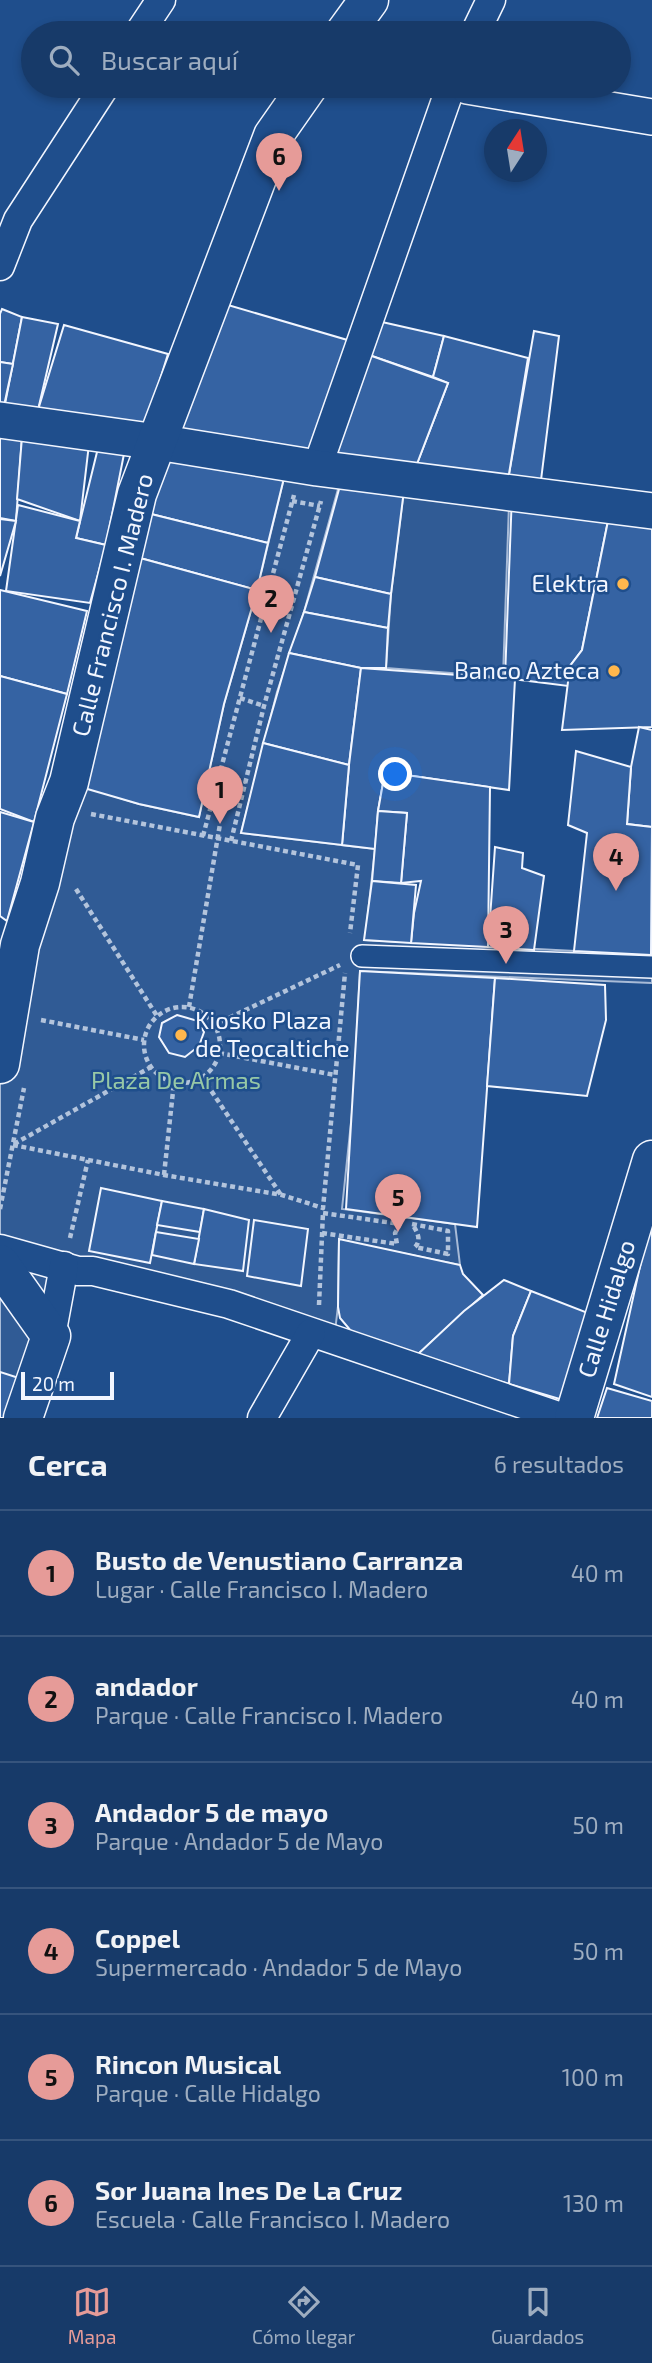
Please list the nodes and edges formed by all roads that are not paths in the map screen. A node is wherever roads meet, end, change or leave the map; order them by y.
1 (161, 0) edge
2 (369, 0) edge
3 (491, 0) edge
4 (147, 21) edge
5 (354, 21) edge
6 (481, 21) edge
7 (97, 98) edge
8 (300, 98) edge
9 (447, 98) edge
10 (539, 98) edge
11 (652, 117) edge
12 (0, 266) edge
13 (0, 420) edge
14 (157, 442) junction
15 (316, 468) junction
16 (652, 511) edge
17 (10, 939) edge
18 (354, 959) road end
19 (652, 967) edge
20 (13, 1073) edge
21 (652, 1160) edge
22 (0, 1249) edge
23 (0, 1264) edge
24 (64, 1266) junction
25 (315, 1322) junction
26 (51, 1336) junction
27 (23, 1418) edge
28 (261, 1418) edge
29 (564, 1418) edge
30 (574, 1418) edge

1 - 4 street
2 - 5 main road
3 - 6 street
7 - 12 street
8 - 14 main road, Calle Francisco I. Madero
9 - 15 street
10 - 11 street
13 - 14 street
14 - 15 street
14 - 17 main road, Calle Francisco I. Madero
15 - 16 street
17 - 20 main road, Calle Francisco I. Madero
18 - 19 street
21 - 30 main road, Calle Hidalgo
22 - 24 street
23 - 26 main road
24 - 25 street
24 - 26 street
25 - 28 street
25 - 29 street
26 - 27 main road

